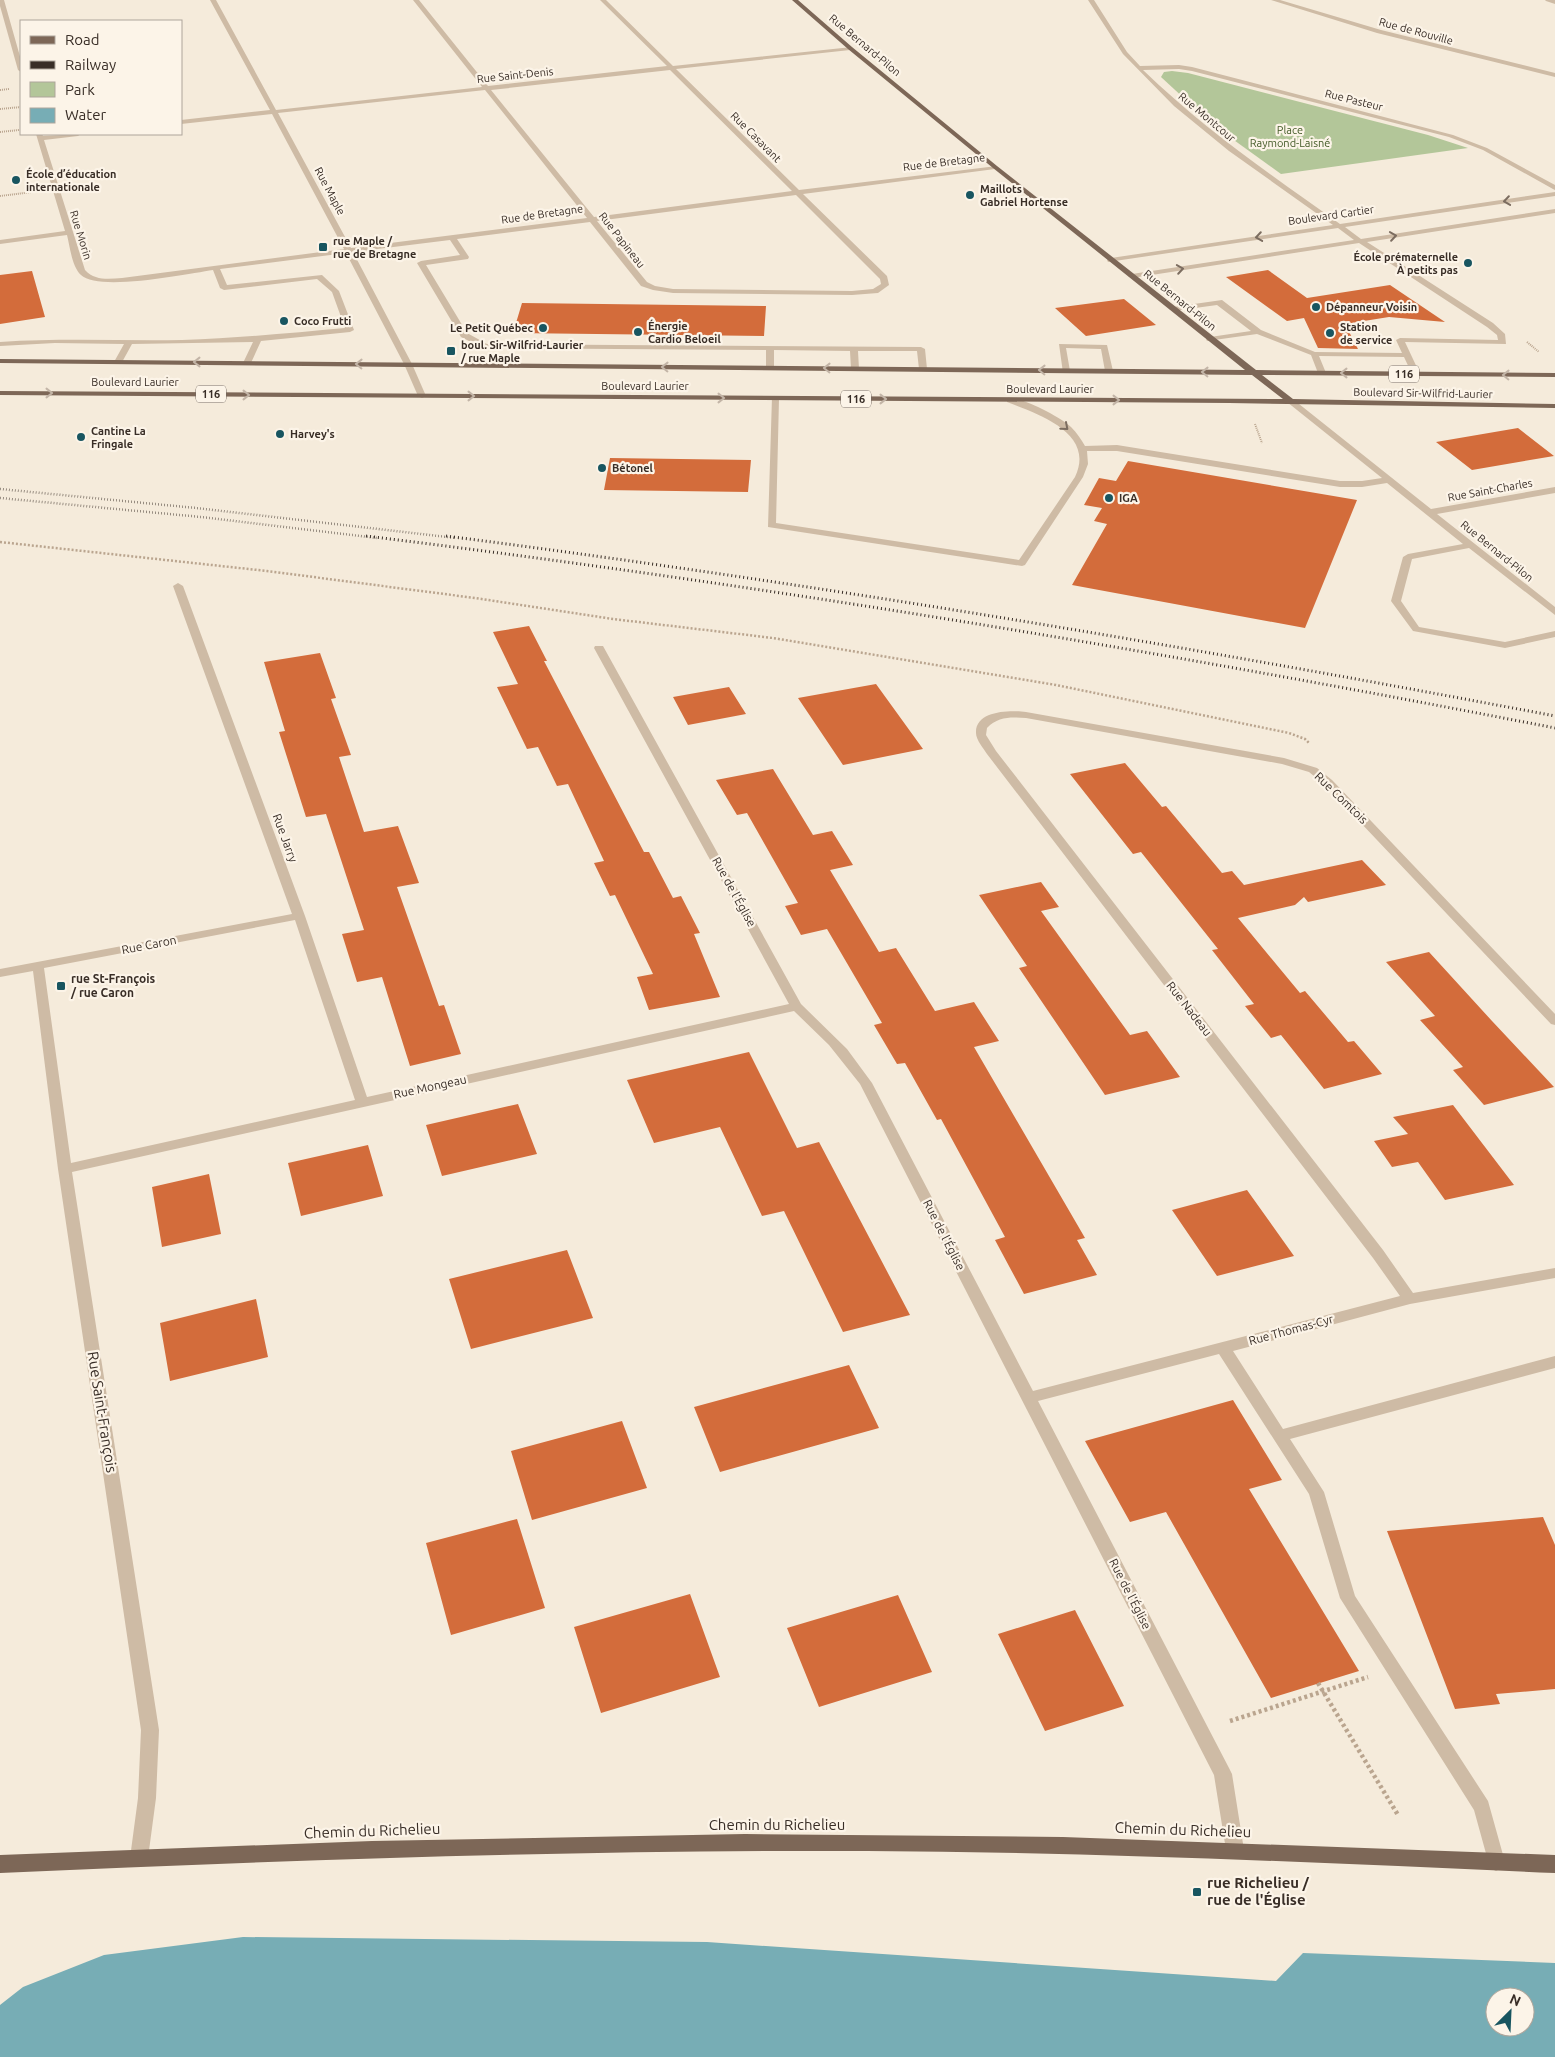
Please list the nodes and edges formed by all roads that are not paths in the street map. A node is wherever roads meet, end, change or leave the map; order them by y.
1 (1, 0) edge
2 (214, 0) edge
3 (416, 0) edge
4 (603, 0) edge
5 (795, 0) edge
6 (1091, 0) edge
7 (1274, 0) edge
8 (1548, 0) edge
9 (1555, 2) edge
10 (850, 48) junction
11 (20, 66) edge
12 (672, 68) junction
13 (1138, 68) junction
14 (1555, 75) edge
15 (487, 88) junction
16 (274, 112) junction
17 (182, 122) edge
18 (59, 135) edge
19 (40, 136) edge
20 (995, 166) junction
21 (1555, 188) edge
22 (798, 192) junction
23 (1555, 194) edge
24 (1555, 212) edge
25 (591, 219) junction
26 (1338, 226) junction
27 (69, 233) junction
28 (452, 237) junction
29 (1360, 241) junction
30 (0, 242) edge
31 (349, 251) junction
32 (1111, 260) junction
33 (216, 268) junction
34 (1132, 276) junction
35 (92, 279) joint
36 (880, 289) joint
37 (1173, 309) junction
38 (1258, 332) junction
39 (258, 339) junction
40 (1210, 339) junction
41 (130, 341) junction
42 (4, 344) edge
43 (770, 348) junction
44 (854, 349) junction
45 (1314, 354) junction
46 (1406, 355) junction
47 (0, 357) edge
48 (0, 361) edge
49 (118, 362) junction
50 (247, 363) junction
51 (408, 364) junction
52 (770, 368) junction
53 (855, 369) junction
54 (922, 369) junction
55 (1066, 370) junction
56 (1109, 371) junction
57 (1253, 373) junction
58 (1322, 373) junction
59 (1416, 374) junction
60 (1555, 375) edge
61 (0, 393) edge
62 (422, 396) junction
63 (775, 399) junction
64 (1010, 400) junction
65 (1291, 402) junction
66 (1555, 406) edge
67 (1081, 449) junction
68 (1389, 480) junction
69 (1555, 490) edge
70 (1430, 512) junction
71 (1471, 545) junction
72 (178, 586) dead end
73 (1555, 612) edge
74 (1555, 634) edge
75 (599, 648) dead end
76 (989, 719) joint
77 (299, 916) junction
78 (38, 966) junction
79 (0, 973) edge
80 (796, 1006) junction
81 (1555, 1021) edge
82 (362, 1102) junction
83 (65, 1169) junction
84 (1555, 1273) edge
85 (1410, 1299) junction
86 (1223, 1348) junction
87 (1555, 1362) edge
88 (1029, 1398) junction
89 (1280, 1436) junction
90 (1235, 1850) junction
91 (139, 1858) junction
92 (1496, 1862) junction
93 (0, 1864) edge
94 (1555, 1864) edge

1 - 11 street
2 - 16 street, Rue Maple
3 - 15 street, Rue Papineau
4 - 12 street, Rue Casavant
5 - 10 main road, Rue Bernard-Pilon
6 - 13 street, Rue Montcour
7 - 14 street, Rue de Rouville
8 - 9 street
10 - 12 street, Rue Saint-Denis
10 - 20 main road, Rue Bernard-Pilon
12 - 15 street, Rue Saint-Denis
12 - 22 street, Rue Casavant
13 - 21 street, Rue Pasteur
13 - 26 street, Rue Montcour
15 - 16 street, Rue Saint-Denis
15 - 25 street, Rue Papineau
16 - 17 street, Rue Saint-Denis
16 - 31 street, Rue Maple
18 - 19 street
19 - 27 street, Rue Morin
20 - 22 street, Rue de Bretagne
20 - 32 main road, Rue Bernard-Pilon
22 - 25 street, Rue de Bretagne
22 - 36 street, Rue Casavant
23 -> 26 street, Boulevard Cartier
29 -> 24 street
25 - 28 street, Rue de Bretagne
25 - 36 street, Rue Papineau
26 - 29 street, Rue Montcour
26 -> 32 street, Boulevard Cartier
27 - 30 street
27 - 35 street, Rue Morin
28 - 31 street, Rue de Bretagne
28 - 43 street
34 -> 29 street
29 - 46 street, Rue Montcour
31 - 33 street, Rue de Bretagne
31 - 51 street, Rue Maple
32 - 34 main road, Rue Bernard-Pilon
33 - 35 street, Rue de Bretagne
33 - 39 street
34 - 37 main road, Rue Bernard-Pilon
37 - 38 street
37 - 40 main road, Rue Bernard-Pilon
38 - 40 street
38 - 45 street
39 - 41 street
39 - 50 street
40 - 57 main road, Rue Bernard-Pilon
41 - 42 street
41 - 49 street
42 - 47 street
43 - 44 street
43 - 52 street
44 - 53 street
44 - 54 street
45 - 46 street
45 - 58 street
46 - 59 street
48 - 49 main road, Boulevard Laurier / 116
50 -> 49 main road, Boulevard Laurier / 116
51 -> 50 main road, Boulevard Laurier / 116
52 -> 51 main road, Boulevard Laurier / 116
51 - 62 street, Rue Maple
53 -> 52 main road, Boulevard Laurier / 116
53 - 54 main road, Boulevard Laurier / 116
55 -> 54 main road, Boulevard Laurier / 116
55 - 56 main road, Boulevard Laurier / 116
55 - 56 street
57 -> 56 main road, Boulevard Laurier / 116
57 - 58 main road, Boulevard Sir-Wilfrid-Laurier / 116
57 - 65 main road, Rue Bernard-Pilon
59 -> 58 main road, Boulevard Sir-Wilfrid-Laurier / 116
60 -> 59 main road, Boulevard Sir-Wilfrid-Laurier / 116
61 -> 62 main road, Boulevard Laurier / 116
62 -> 63 main road, Boulevard Laurier / 116
63 -> 64 main road, Boulevard Laurier / 116
63 - 67 street
64 -> 65 main road, Boulevard Laurier / 116
64 -> 67 street
65 - 66 main road, Boulevard Sir-Wilfrid-Laurier / 116
65 - 68 street, Rue Bernard-Pilon
67 - 68 street
68 - 70 street, Rue Bernard-Pilon
69 - 70 street, Rue Saint-Charles
70 - 71 street, Rue Bernard-Pilon
71 - 73 street, Rue Bernard-Pilon
71 - 74 street
72 - 77 street, Rue Jarry
75 - 80 street, Rue de l'Église
76 - 81 street, Rue Comtois
76 - 85 street, Rue Nadeau
77 - 78 street, Rue Caron
77 - 82 street, Rue Jarry
78 - 79 street, Rue Caron
78 - 83 street, Rue Saint-François
80 - 82 street, Rue Mongeau
80 - 88 street, Rue de l'Église
82 - 83 street, Rue Mongeau
83 - 91 street, Rue Saint-François
84 - 85 street, Rue Thomas-Cyr
85 - 86 street, Rue Thomas-Cyr
86 - 88 street, Rue Thomas-Cyr
86 - 89 street
87 - 89 street
88 - 90 street, Rue de l'Église
89 - 92 street
90 - 91 main road, Chemin du Richelieu
90 - 92 main road, Chemin du Richelieu
91 - 93 main road, Chemin du Richelieu
92 - 94 main road, Chemin du Richelieu

